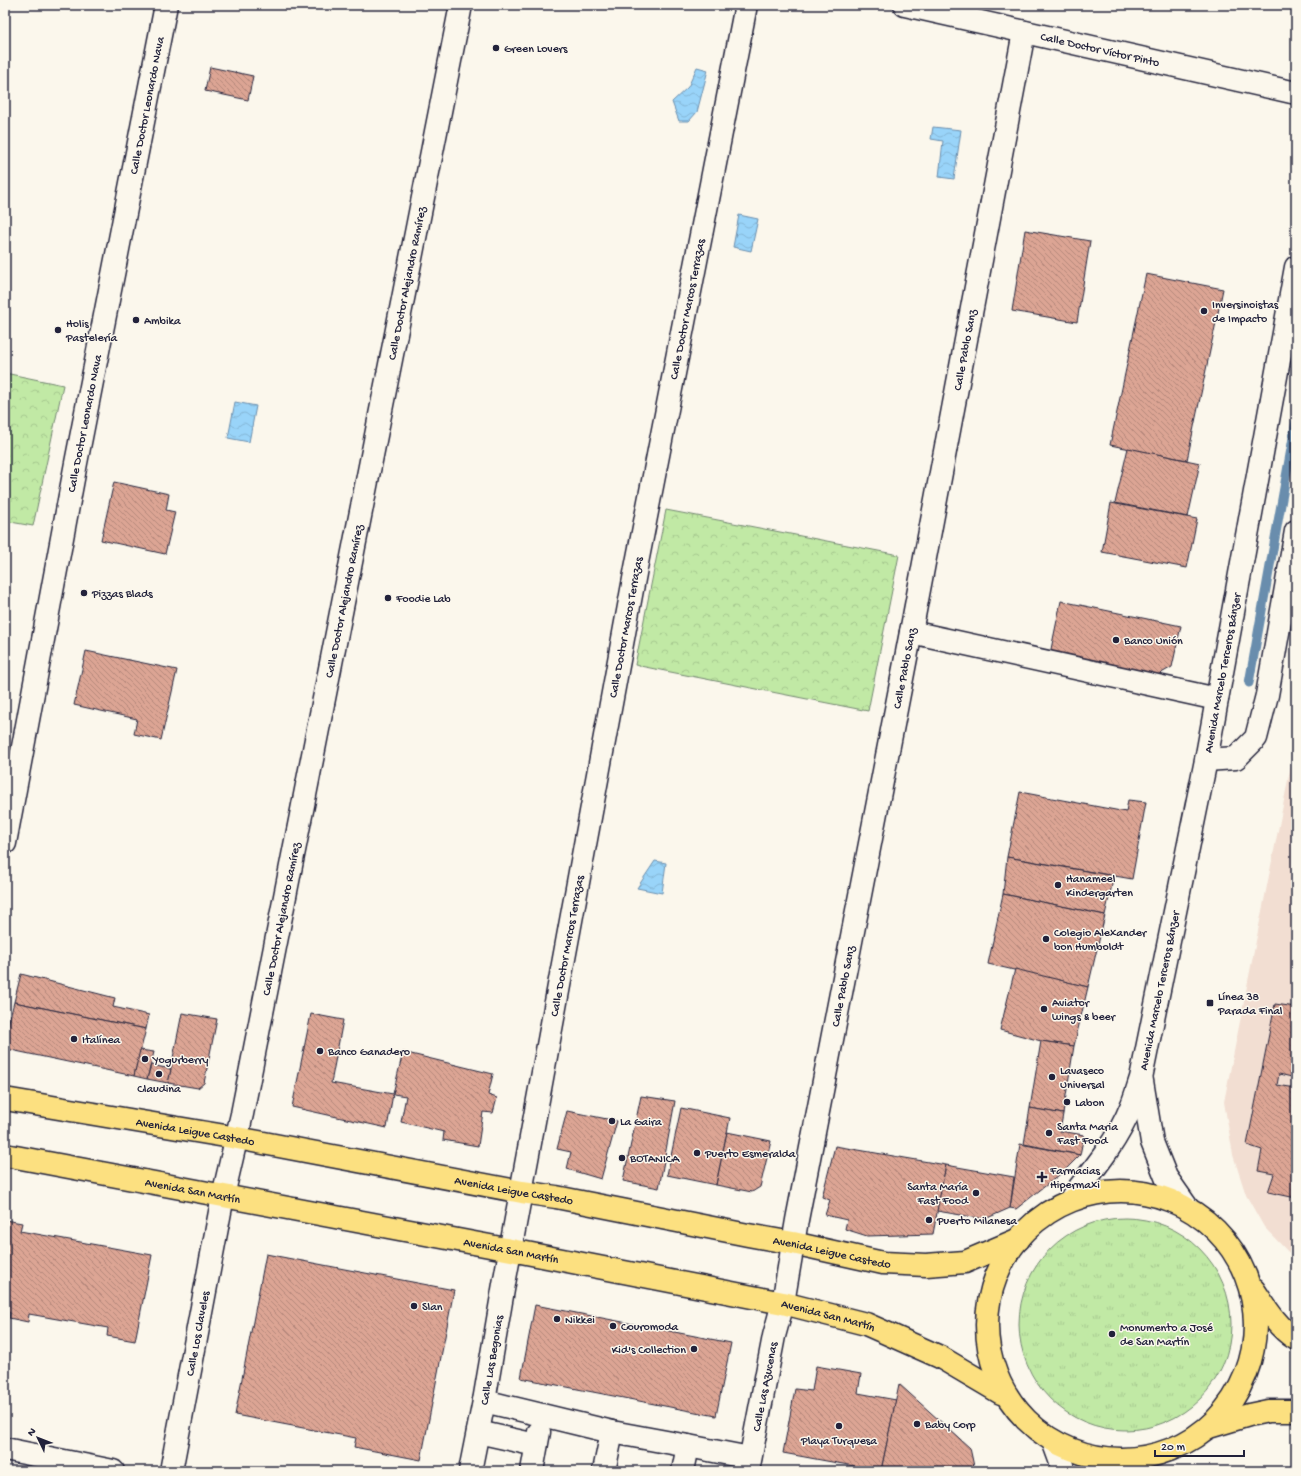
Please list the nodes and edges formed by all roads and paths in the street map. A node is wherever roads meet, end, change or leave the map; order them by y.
1 (166, 5) edge
2 (461, 5) edge
3 (746, 5) edge
4 (905, 5) edge
5 (1024, 32) junction
6 (1296, 93) edge
7 (1296, 267) edge
8 (1296, 531) edge
9 (911, 632) junction
10 (1217, 699) junction
11 (1206, 760) junction
12 (5, 843) edge
13 (1141, 1078) junction
14 (5, 1099) edge
15 (237, 1138) junction
16 (5, 1155) edge
17 (522, 1192) junction
18 (223, 1196) junction
19 (1072, 1197) junction
20 (1187, 1207) junction
21 (1019, 1239) junction
22 (793, 1243) junction
23 (511, 1250) junction
24 (1250, 1286) junction
25 (783, 1304) junction
26 (1296, 1339) edge
27 (1001, 1393) junction
28 (484, 1401) junction
29 (1296, 1411) edge
30 (543, 1415) junction
31 (1209, 1427) junction
32 (478, 1432) junction
33 (612, 1432) junction
34 (1053, 1441) junction
35 (536, 1445) junction
36 (688, 1446) junction
37 (5, 1449) edge
38 (749, 1464) edge
39 (1134, 1465) edge
40 (112, 1471) edge
41 (171, 1471) edge
42 (470, 1471) edge
43 (532, 1471) edge
44 (604, 1471) edge
45 (683, 1471) edge
46 (1064, 1471) edge

1 - 12 street, Calle Doctor Leonardo Nava
2 - 15 street, Calle Doctor Alejandro Ramírez
3 - 17 street, Calle Doctor Marcos Terrazas
4 - 5 street, Calle Doctor Víctor Pinto
5 - 6 street, Calle Doctor Víctor Pinto
5 - 9 street, Calle Pablo Sanz
7 - 10 street, Avenida Marcelo Terceros Bánzer
8 - 11 street
9 - 10 street
9 - 22 street, Calle Pablo Sanz
10 - 11 street, Avenida Marcelo Terceros Bánzer
11 - 13 street, Avenida Marcelo Terceros Bánzer
13 - 19 street, Avenida Marcelo Terceros Bánzer
13 - 20 street, Avenida Marcelo Terceros Bánzer
14 - 15 main road, Avenida Leigue Castedo
15 - 17 main road, Avenida Leigue Castedo
15 - 18 street, Calle Doctor Alejandro Ramírez
16 - 18 main road, Avenida San Martín
17 - 22 main road, Avenida Leigue Castedo
17 - 23 street, Calle Doctor Marcos Terrazas
18 - 23 main road, Avenida San Martín
18 - 41 street, Calle Los Claveles
19 - 20 main road
19 - 21 main road
20 - 24 main road
21 - 22 main road, Avenida Leigue Castedo
21 - 27 main road
22 - 25 street, Calle Pablo Sanz
23 - 25 main road, Avenida San Martín
23 - 28 street, Calle Las Begonias
24 - 26 main road
24 - 31 main road
25 - 27 main road, Avenida San Martín
25 - 38 street, Calle Las Azucenas
27 - 34 main road
28 - 30 street
28 - 32 street, Calle Las Begonias
29 - 31 main road
30 - 33 street
30 - 35 street
31 - 39 main road
32 - 35 street
32 - 42 street, Calle Las Begonias
33 - 36 street
33 - 44 street
34 - 39 main road
34 - 46 street
35 - 43 street
36 - 38 street
36 - 45 street
37 - 40 street

